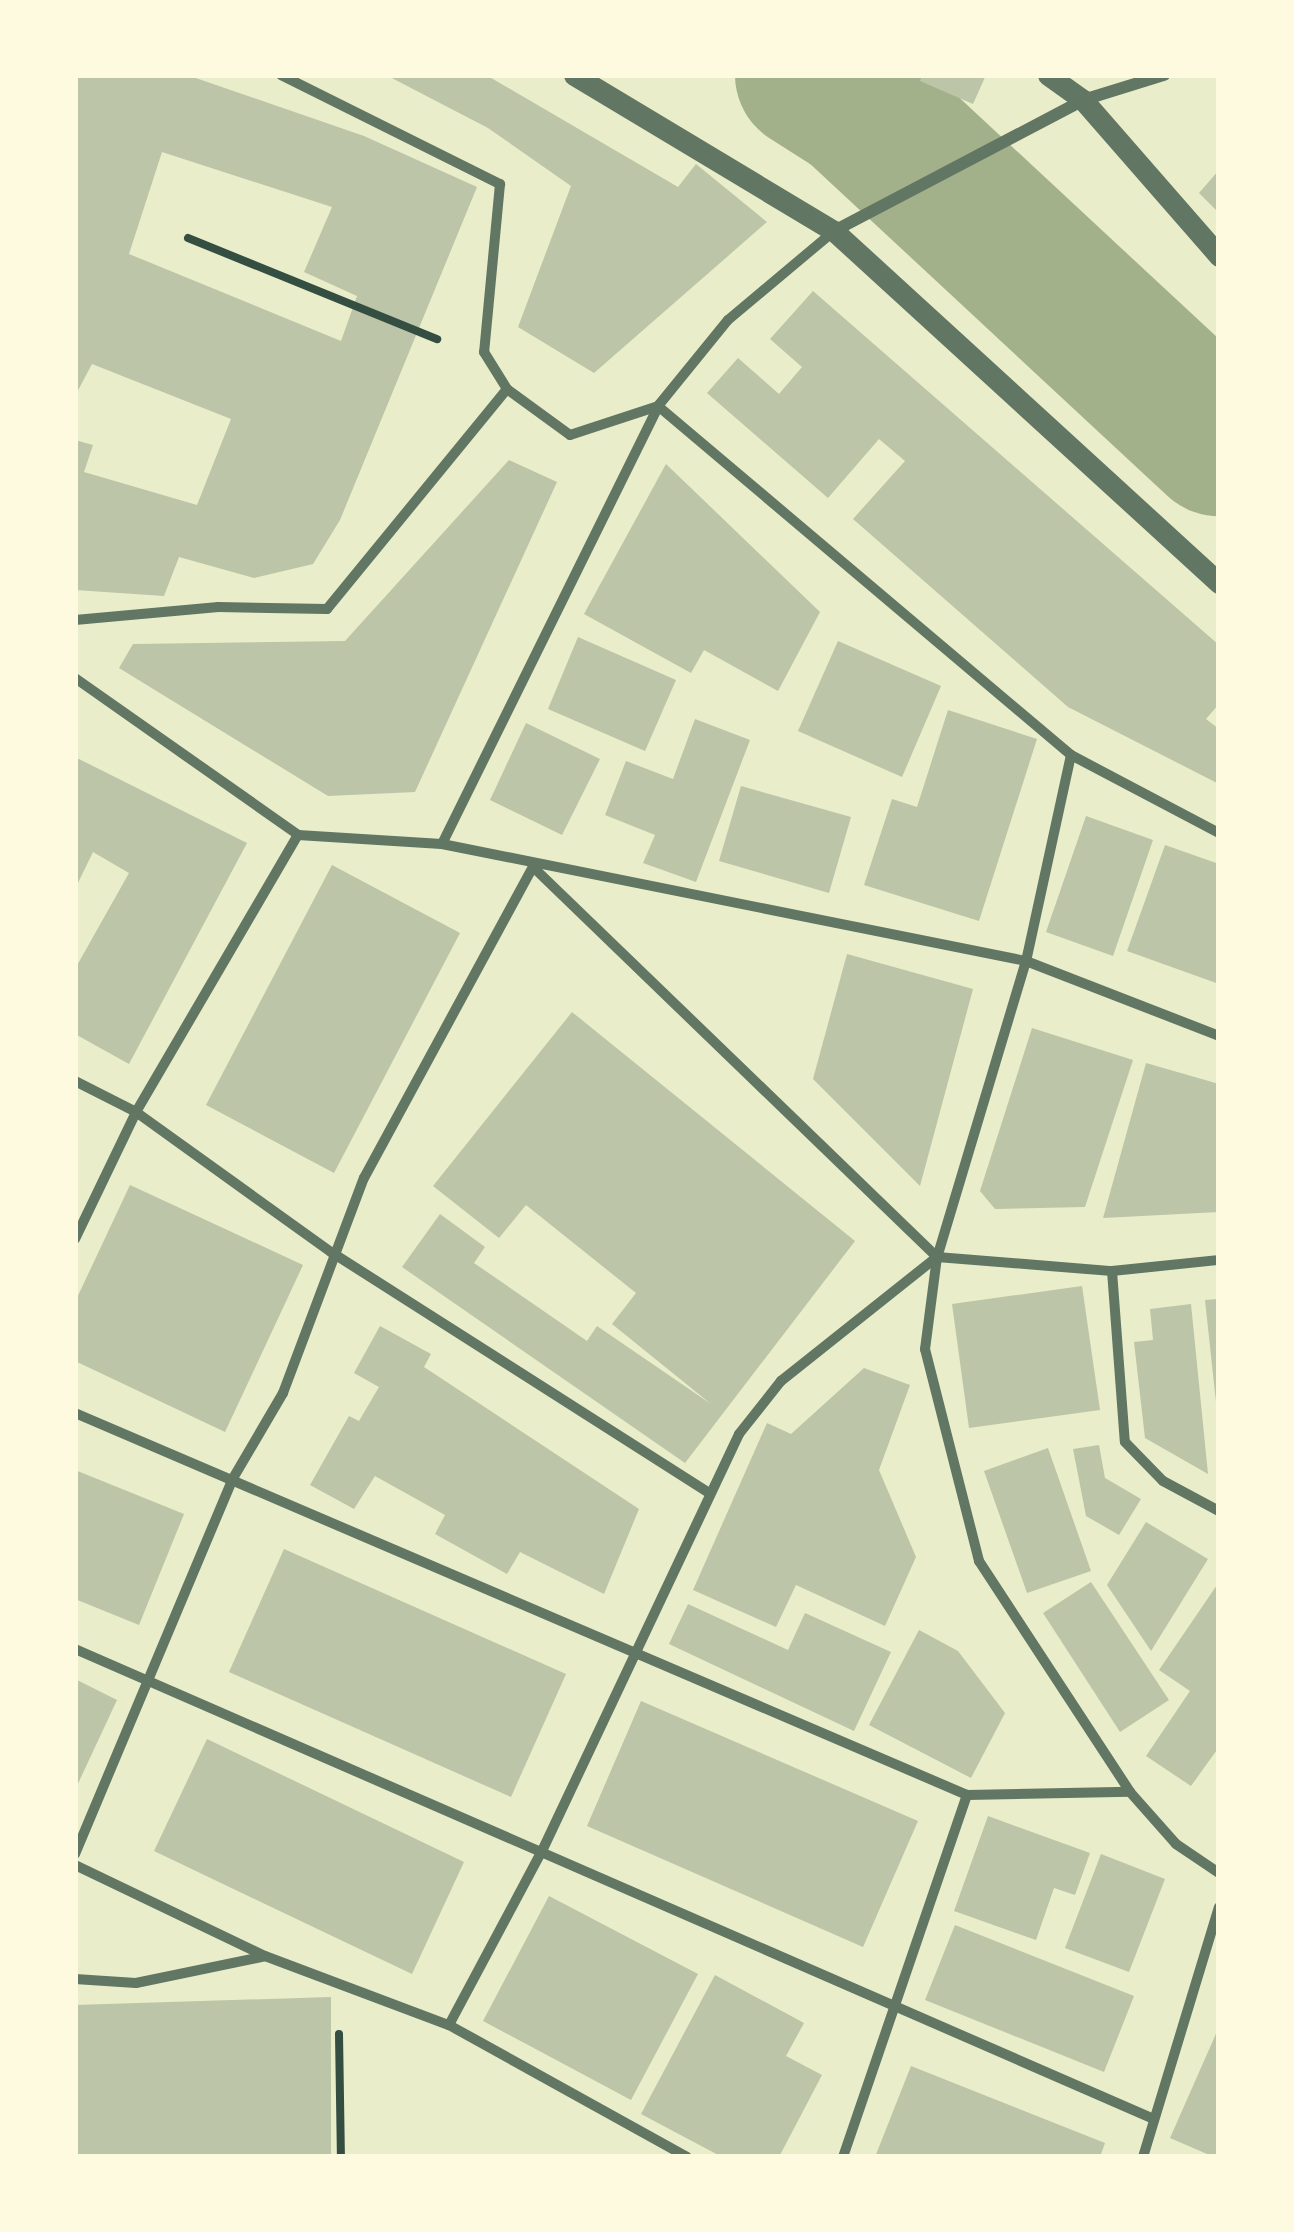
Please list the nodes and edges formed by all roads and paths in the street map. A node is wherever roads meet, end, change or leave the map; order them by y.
1 (281, 75) edge
2 (574, 75) edge
3 (1048, 75) edge
4 (1164, 75) edge
5 (1083, 100) junction
6 (834, 231) junction
7 (188, 238) dead end
8 (1219, 256) edge
9 (484, 352) junction
10 (507, 389) junction
11 (658, 406) junction
12 (1219, 583) edge
13 (75, 620) edge
14 (75, 678) edge
15 (1071, 755) junction
16 (1219, 833) edge
17 (298, 835) junction
18 (442, 844) junction
19 (533, 867) junction
20 (1026, 961) junction
21 (1219, 1036) edge
22 (75, 1081) edge
23 (136, 1112) junction
24 (75, 1239) edge
25 (331, 1252) junction
26 (937, 1256) junction
27 (1219, 1260) edge
28 (1112, 1271) junction
29 (75, 1413) edge
30 (232, 1480) junction
31 (708, 1492) junction
32 (1219, 1511) edge
33 (75, 1649) edge
34 (639, 1654) junction
35 (150, 1679) junction
36 (1130, 1792) junction
37 (967, 1795) junction
38 (542, 1851) junction
39 (75, 1854) edge
40 (75, 1864) edge
41 (1219, 1873) edge
42 (1219, 1907) edge
43 (265, 1957) junction
44 (75, 1979) edge
45 (338, 1985) junction
46 (896, 2006) junction
47 (449, 2025) junction
48 (1154, 2119) junction
49 (341, 2157) edge
50 (687, 2157) edge
51 (843, 2157) edge
52 (1143, 2157) edge

1 - 9 street
2 - 6 street
3 - 5 street
4 - 5 street
5 - 6 street
5 - 8 street
6 - 11 street
6 - 12 street
7 - 9 path
9 - 10 street
10 - 11 street
10 - 13 street
11 - 15 street
11 - 18 street
14 - 17 street
15 - 16 street
15 - 20 street
17 - 18 street
17 - 23 street
18 - 19 street
19 - 20 street
19 - 25 street
19 - 26 street
20 - 21 street
20 - 26 street
22 - 23 street
23 - 24 street
23 - 25 street
25 - 30 street
25 - 31 street
26 - 28 street
26 - 31 street
26 - 36 street
27 - 28 street
28 - 32 street
29 - 30 street
30 - 34 street
30 - 35 street
31 - 34 street
33 - 35 street
34 - 37 street
34 - 38 street
35 - 38 street
35 - 39 street
36 - 37 street
36 - 41 street
37 - 46 street
38 - 46 street
38 - 47 street
40 - 43 street
42 - 48 street
43 - 44 street
43 - 45 street
45 - 47 street
45 - 49 path
46 - 48 street
46 - 51 street
47 - 50 street
48 - 52 street

